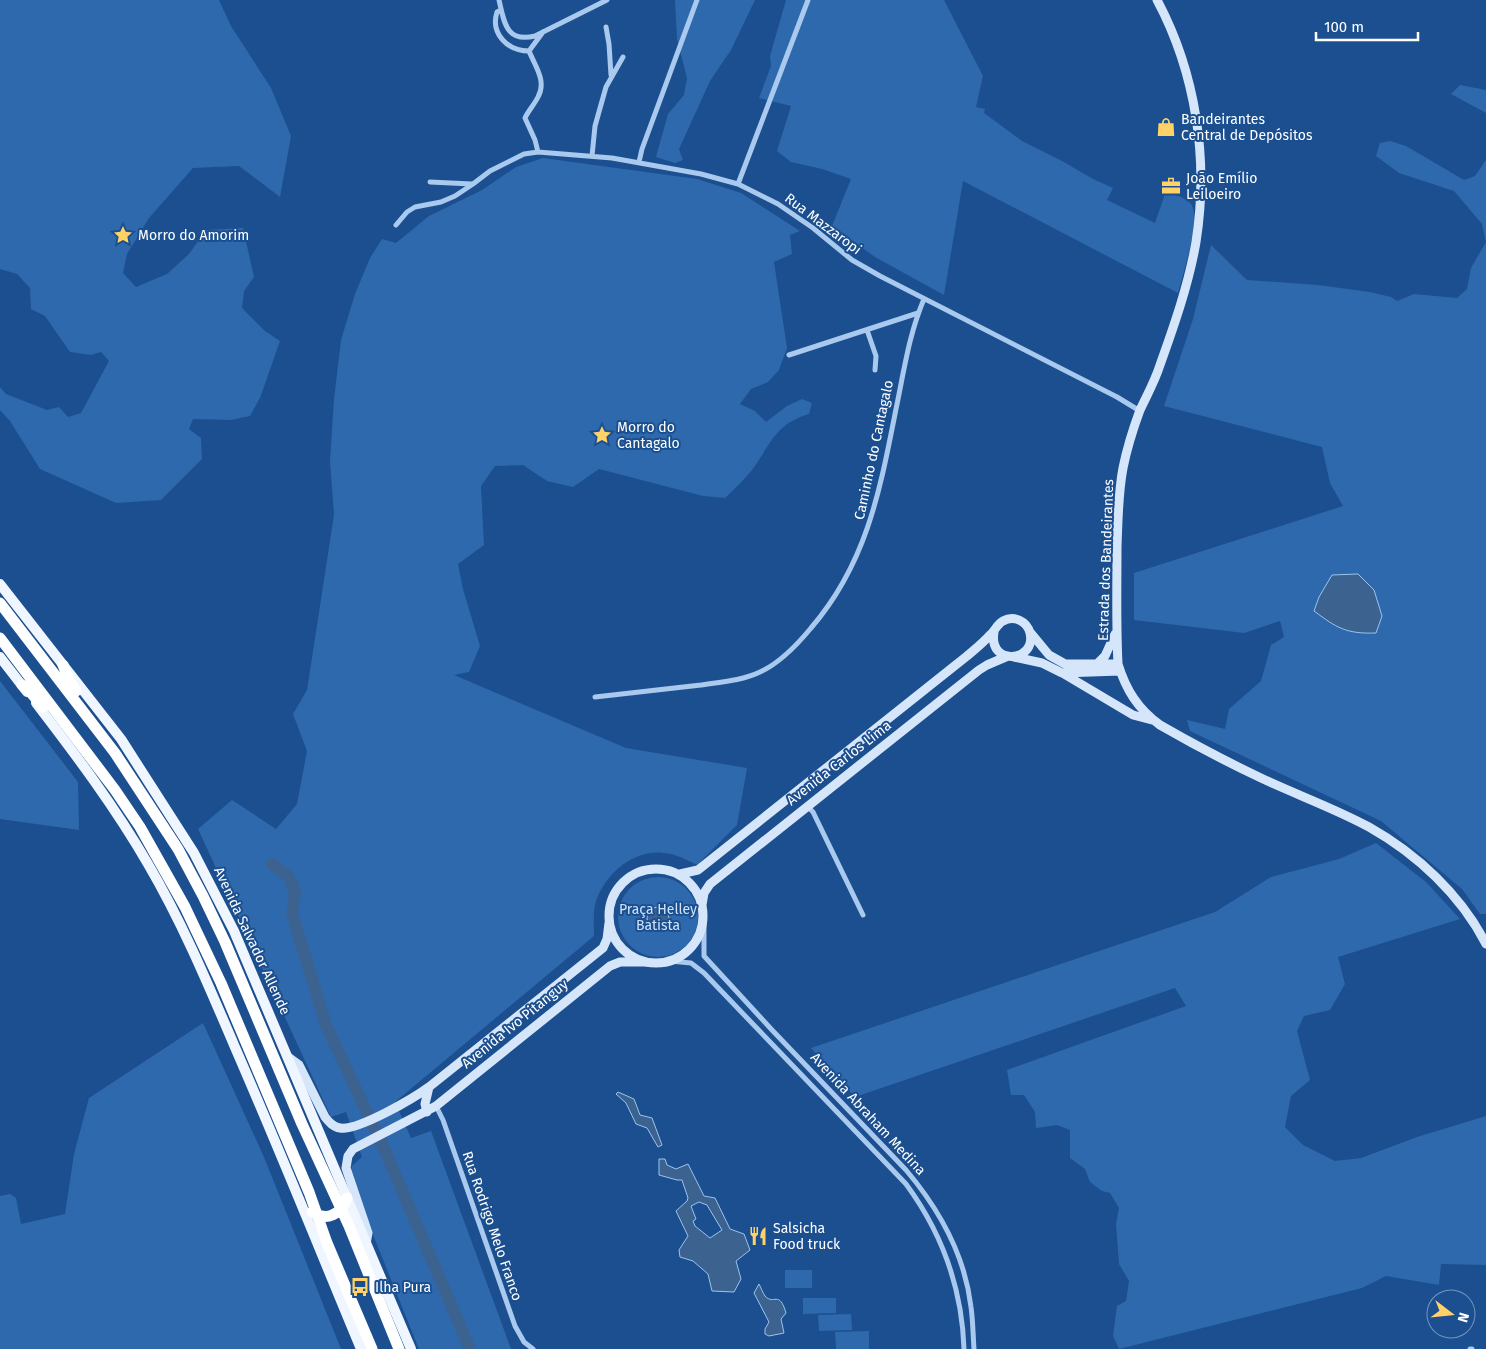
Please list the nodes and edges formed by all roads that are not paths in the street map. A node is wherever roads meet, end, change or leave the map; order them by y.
1 (499, 0) edge
2 (607, 0) edge
3 (697, 0) edge
4 (808, 0) edge
5 (1157, 0) edge
6 (502, 10) junction
7 (606, 27) dead end
8 (543, 32) junction
9 (529, 51) junction
10 (623, 57) dead end
11 (611, 75) junction
12 (538, 152) junction
13 (592, 156) junction
14 (640, 162) junction
15 (430, 182) dead end
16 (473, 184) junction
17 (738, 184) junction
18 (396, 225) dead end
19 (924, 299) junction
20 (918, 313) junction
21 (867, 330) junction
22 (790, 354) dead end
23 (874, 370) dead end
24 (1140, 411) junction
25 (0, 584) edge
26 (0, 604) edge
27 (994, 632) junction
28 (1030, 632) junction
29 (1116, 632) junction
30 (0, 638) edge
31 (0, 657) edge
32 (1011, 657) junction
33 (62, 665) junction
34 (1096, 665) junction
35 (1119, 667) junction
36 (1062, 673) junction
37 (22, 685) junction
38 (595, 697) dead end
39 (1153, 720) junction
40 (115, 753) junction
41 (116, 790) junction
42 (807, 806) junction
43 (680, 874) junction
44 (702, 904) junction
45 (863, 915) dead end
46 (704, 921) junction
47 (609, 923) junction
48 (1486, 944) edge
49 (670, 961) junction
50 (645, 962) junction
51 (288, 1057) junction
52 (430, 1087) junction
53 (436, 1106) junction
54 (427, 1112) junction
55 (279, 1148) junction
56 (346, 1198) junction
57 (342, 1209) junction
58 (317, 1216) junction
59 (366, 1244) junction
60 (362, 1349) edge
61 (372, 1349) edge
62 (399, 1349) edge
63 (411, 1349) edge
64 (533, 1349) edge
65 (964, 1349) edge
66 (974, 1349) edge

1 - 6 street
2 - 8 street
3 - 14 street
4 - 17 street
5 - 24 street, Estrada dos Bandeirantes
6 - 8 street
6 - 9 street
7 - 11 street
8 - 9 street
9 - 12 street
10 - 11 street
11 - 13 street
12 - 13 street, Rua Mazzaropi
12 - 16 street, Rua Mazzaropi
13 - 14 street, Rua Mazzaropi
14 - 17 street, Rua Mazzaropi
15 - 16 street
16 - 18 street, Rua Mazzaropi
17 - 19 street, Rua Mazzaropi
19 - 20 street, Caminho do Cantagalo
19 - 24 street, Rua Mazzaropi
20 - 21 street
20 - 38 street, Caminho do Cantagalo
21 - 22 street
21 - 23 street
24 - 29 street, Estrada dos Bandeirantes
25 - 33 main road, Avenida Salvador Allende
26 - 40 highway, Avenida Salvador Allende
27 - 28 street, Avenida Carlos Lima
27 - 32 street
27 - 43 street, Avenida Carlos Lima
28 - 32 street, Avenida Carlos Lima
28 - 34 street, Avenida Carlos Lima
29 - 34 street
29 - 35 street, Estrada dos Bandeirantes
30 - 41 highway
31 - 37 main road
32 - 36 street
32 - 42 street, Avenida Carlos Lima
33 - 40 highway
33 - 51 main road, Avenida Salvador Allende
34 - 35 street, Avenida Carlos Lima
35 - 36 street
35 - 39 street, Estrada dos Bandeirantes
36 - 39 street
37 - 41 highway
37 - 55 main road
39 - 48 street, Estrada dos Bandeirantes
40 - 57 highway, Avenida Salvador Allende
41 - 58 highway
42 - 44 street, Avenida Carlos Lima
42 - 45 street
43 - 44 street
43 - 47 street
44 - 46 street
46 - 49 street
46 - 66 street, Avenida Abraham Medina
47 - 50 street
47 - 52 street, Avenida Ivo Pitanguy
49 - 50 street
49 - 65 street, Avenida Abraham Medina
50 - 53 street, Avenida Ivo Pitanguy
51 - 52 street, Avenida Ivo Pitanguy
51 - 56 main road, Avenida Salvador Allende
52 - 54 street
53 - 54 street, Avenida Ivo Pitanguy
53 - 64 street, Rua Rodrigo Melo Franco
54 - 59 street, Avenida Ivo Pitanguy
55 - 58 highway
55 - 60 main road
56 - 57 highway
56 - 59 main road, Avenida Salvador Allende
57 - 58 highway
57 - 62 highway, Avenida Salvador Allende
58 - 61 highway
59 - 63 main road, Avenida Salvador Allende

